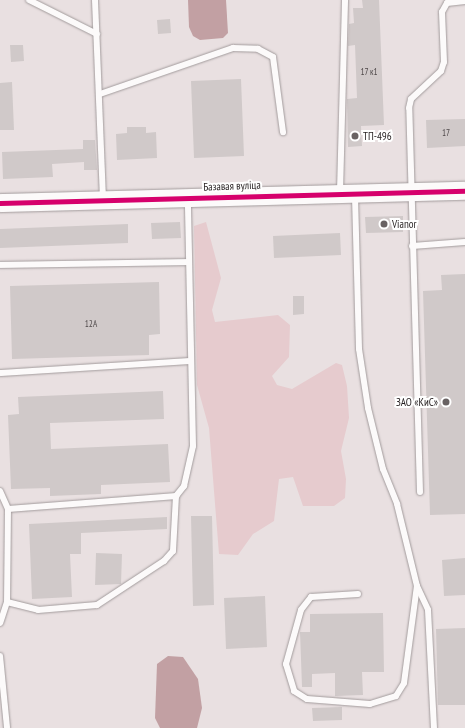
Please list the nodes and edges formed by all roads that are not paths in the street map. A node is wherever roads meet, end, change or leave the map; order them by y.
1 (29, 0) edge
2 (96, 0) edge
3 (345, 0) edge
4 (465, 1) edge
5 (97, 34) junction
6 (100, 94) junction
7 (283, 132) dead end
8 (411, 191) junction
9 (465, 191) edge
10 (347, 192) junction
11 (188, 197) junction
12 (103, 200) junction
13 (0, 203) edge
14 (465, 242) edge
15 (412, 246) junction
16 (189, 262) junction
17 (0, 265) edge
18 (191, 360) junction
19 (0, 373) edge
20 (0, 491) edge
21 (420, 492) dead end
22 (176, 496) junction
23 (8, 509) junction
24 (417, 586) junction
25 (358, 594) dead end
26 (7, 602) junction
27 (0, 623) edge
28 (0, 656) edge
29 (7, 728) edge
30 (434, 728) edge

1 - 5 lane
2 - 5 lane
3 - 10 lane
4 - 8 lane
5 - 6 lane
6 - 7 lane
6 - 12 lane
8 - 9 street, Базавая вуліца
8 - 10 street, Базавая вуліца
8 - 15 lane
10 - 11 street, Базавая вуліца
10 - 24 lane
11 - 12 street, Базавая вуліца
11 - 16 lane
12 - 13 street, Базавая вуліца
14 - 15 lane
15 - 21 lane
16 - 17 lane
16 - 18 lane
18 - 19 lane
18 - 22 lane
20 - 23 lane
22 - 23 lane
22 - 26 lane
23 - 26 lane
24 - 25 lane
24 - 30 lane
26 - 27 lane
28 - 29 lane

